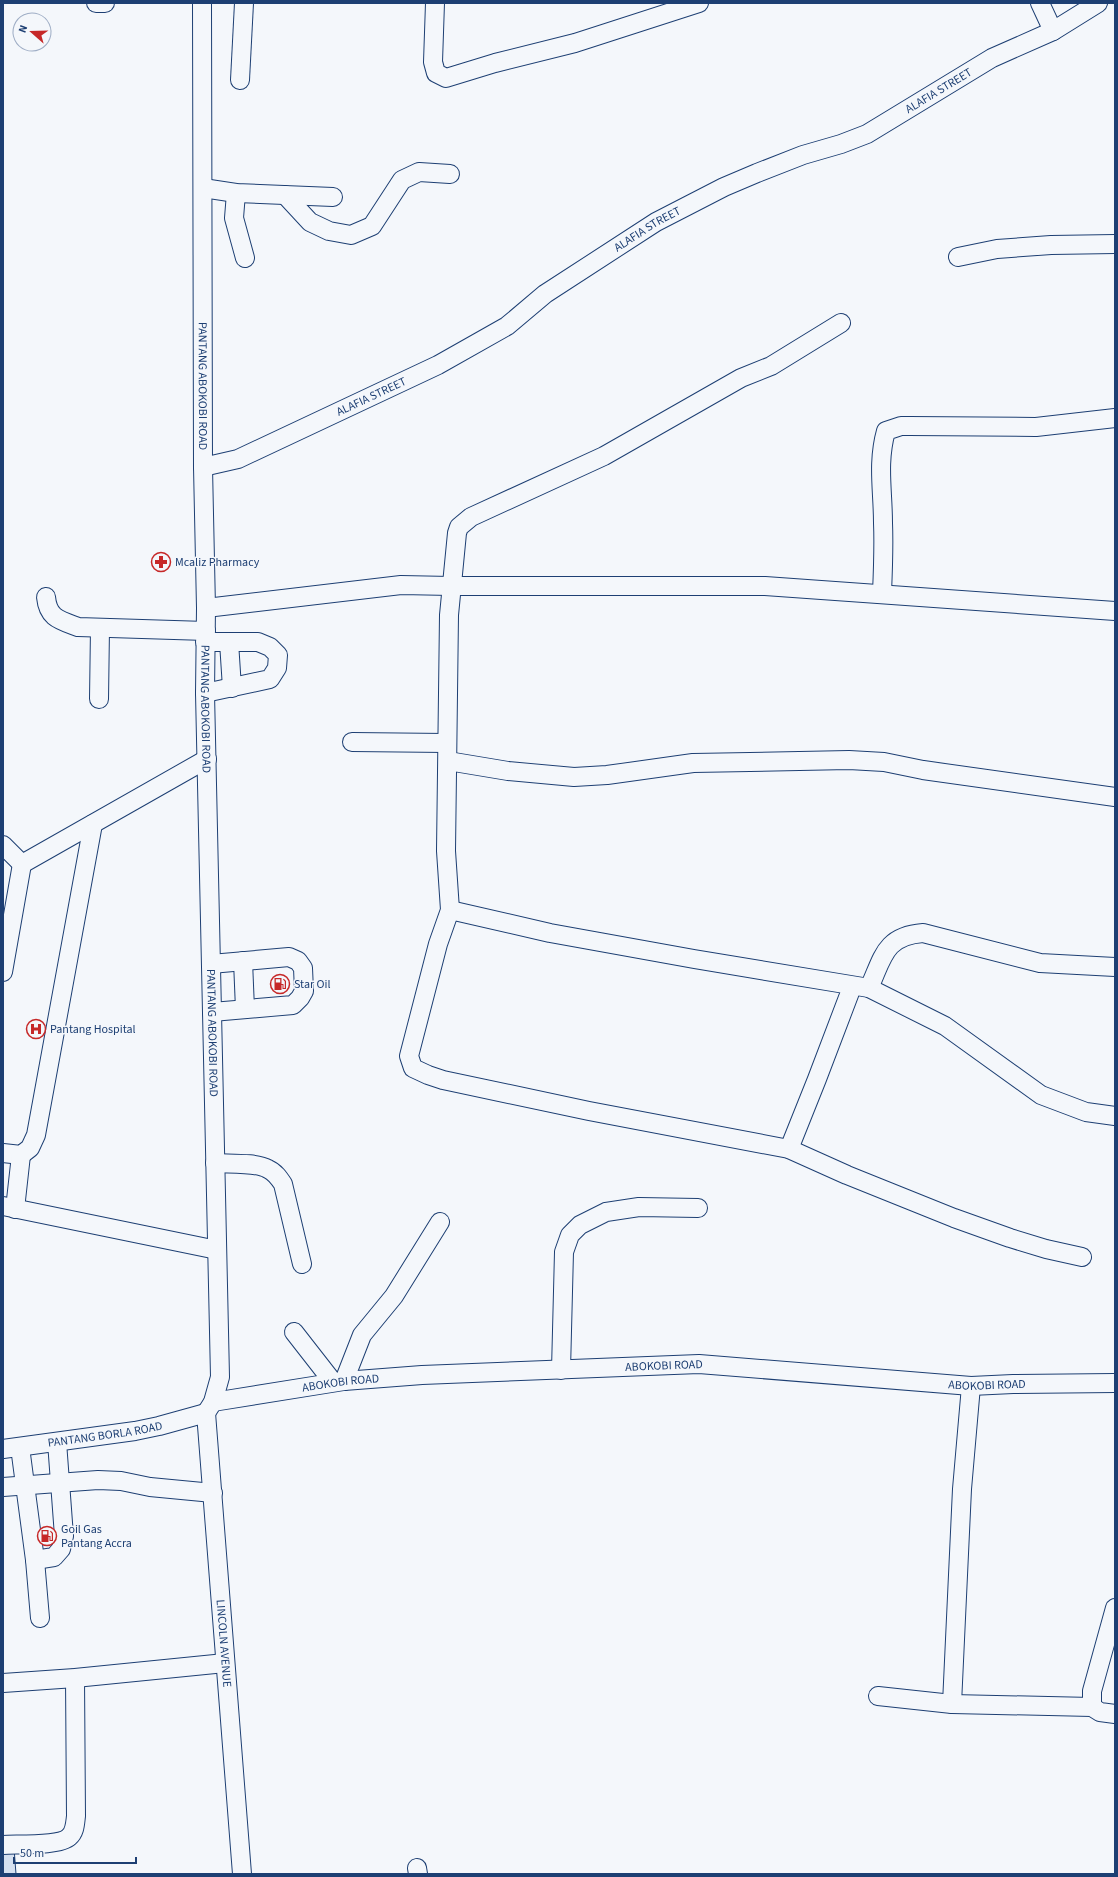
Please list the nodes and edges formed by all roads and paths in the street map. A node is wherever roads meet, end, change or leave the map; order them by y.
1 (96, 3) edge
2 (105, 3) edge
3 (202, 3) edge
4 (244, 3) edge
5 (435, 3) edge
6 (699, 3) edge
7 (1040, 3) edge
8 (1098, 3) edge
9 (1053, 31) junction
10 (240, 80) dead end
11 (450, 174) dead end
12 (202, 188) junction
13 (236, 193) junction
14 (285, 195) junction
15 (333, 197) dead end
16 (1115, 244) edge
17 (958, 256) dead end
18 (245, 258) dead end
19 (840, 323) dead end
20 (1115, 418) edge
21 (203, 467) junction
22 (451, 586) junction
23 (882, 593) junction
24 (46, 596) dead end
25 (206, 608) junction
26 (1115, 611) edge
27 (100, 628) junction
28 (205, 637) junction
29 (229, 642) junction
30 (232, 688) junction
31 (205, 693) junction
32 (99, 699) dead end
33 (352, 742) dead end
34 (446, 743) junction
35 (207, 759) junction
36 (448, 761) junction
37 (1115, 798) edge
38 (93, 824) junction
39 (3, 844) edge
40 (22, 864) junction
41 (450, 910) junction
42 (243, 961) junction
43 (211, 964) junction
44 (1115, 967) edge
45 (3, 972) edge
46 (860, 988) junction
47 (245, 1009) junction
48 (212, 1012) junction
49 (1115, 1116) edge
50 (789, 1149) junction
51 (3, 1153) edge
52 (21, 1155) junction
53 (215, 1163) junction
54 (9, 1208) edge
55 (698, 1208) dead end
56 (440, 1222) dead end
57 (217, 1250) junction
58 (1082, 1257) dead end
59 (302, 1264) dead end
60 (294, 1332) dead end
61 (562, 1370) junction
62 (338, 1381) junction
63 (1115, 1383) edge
64 (971, 1386) junction
65 (210, 1408) junction
66 (57, 1442) junction
67 (12, 1448) edge
68 (61, 1484) junction
69 (3, 1487) edge
70 (25, 1487) junction
71 (213, 1493) junction
72 (35, 1560) junction
73 (1115, 1608) edge
74 (40, 1618) dead end
75 (225, 1663) junction
76 (75, 1678) junction
77 (3, 1683) edge
78 (878, 1696) dead end
79 (952, 1704) junction
80 (1092, 1707) junction
81 (1115, 1714) edge
82 (3, 1845) edge
83 (242, 1874) edge

1 - 2 street
3 - 12 street, PANTANG ABOKOBI ROAD
4 - 10 street
5 - 6 street
7 - 9 street
8 - 9 street, ALAFIA STREET
9 - 21 street, ALAFIA STREET
11 - 14 street
12 - 13 street
12 - 21 street, PANTANG ABOKOBI ROAD
13 - 14 street
13 - 18 street
14 - 15 street
16 - 17 street
19 - 22 street
20 - 23 street
21 - 25 street, PANTANG ABOKOBI ROAD
22 - 23 street
22 - 25 street
22 - 34 street
23 - 26 street
24 - 27 street
25 - 28 street, PANTANG ABOKOBI ROAD
27 - 28 street
27 - 32 street
28 - 29 street
28 - 31 street, PANTANG ABOKOBI ROAD
29 - 30 street
29 - 30 street
30 - 31 street
31 - 35 street, PANTANG ABOKOBI ROAD
33 - 34 street
34 - 36 street
35 - 38 street
35 - 43 street, PANTANG ABOKOBI ROAD
36 - 37 street
36 - 41 street
38 - 40 street
38 - 52 street
39 - 40 street
40 - 45 street
41 - 46 street
41 - 50 street
42 - 43 street
42 - 47 street
42 - 47 street
43 - 48 street, PANTANG ABOKOBI ROAD
44 - 46 street
46 - 49 street
46 - 50 street
47 - 48 street
48 - 53 street, PANTANG ABOKOBI ROAD
50 - 58 street
51 - 52 street
52 - 54 street
53 - 57 street, PANTANG ABOKOBI ROAD
53 - 59 street
54 - 57 street
55 - 61 street
56 - 62 street
57 - 65 street, PANTANG ABOKOBI ROAD
60 - 62 street
61 - 62 street, ABOKOBI ROAD
61 - 64 street, ABOKOBI ROAD
62 - 65 street, ABOKOBI ROAD
63 - 64 street, ABOKOBI ROAD
64 - 79 street
65 - 66 street, PANTANG BORLA ROAD
65 - 71 street, LINCOLN AVENUE
66 - 67 street, PANTANG BORLA ROAD
66 - 68 street
67 - 70 street
68 - 70 street
68 - 71 street
68 - 72 street
69 - 70 street
70 - 72 street
71 - 75 street, LINCOLN AVENUE
72 - 74 street
73 - 80 street
75 - 76 street
75 - 83 street, LINCOLN AVENUE
76 - 77 street
76 - 82 street
78 - 79 street
79 - 80 street
80 - 81 street

